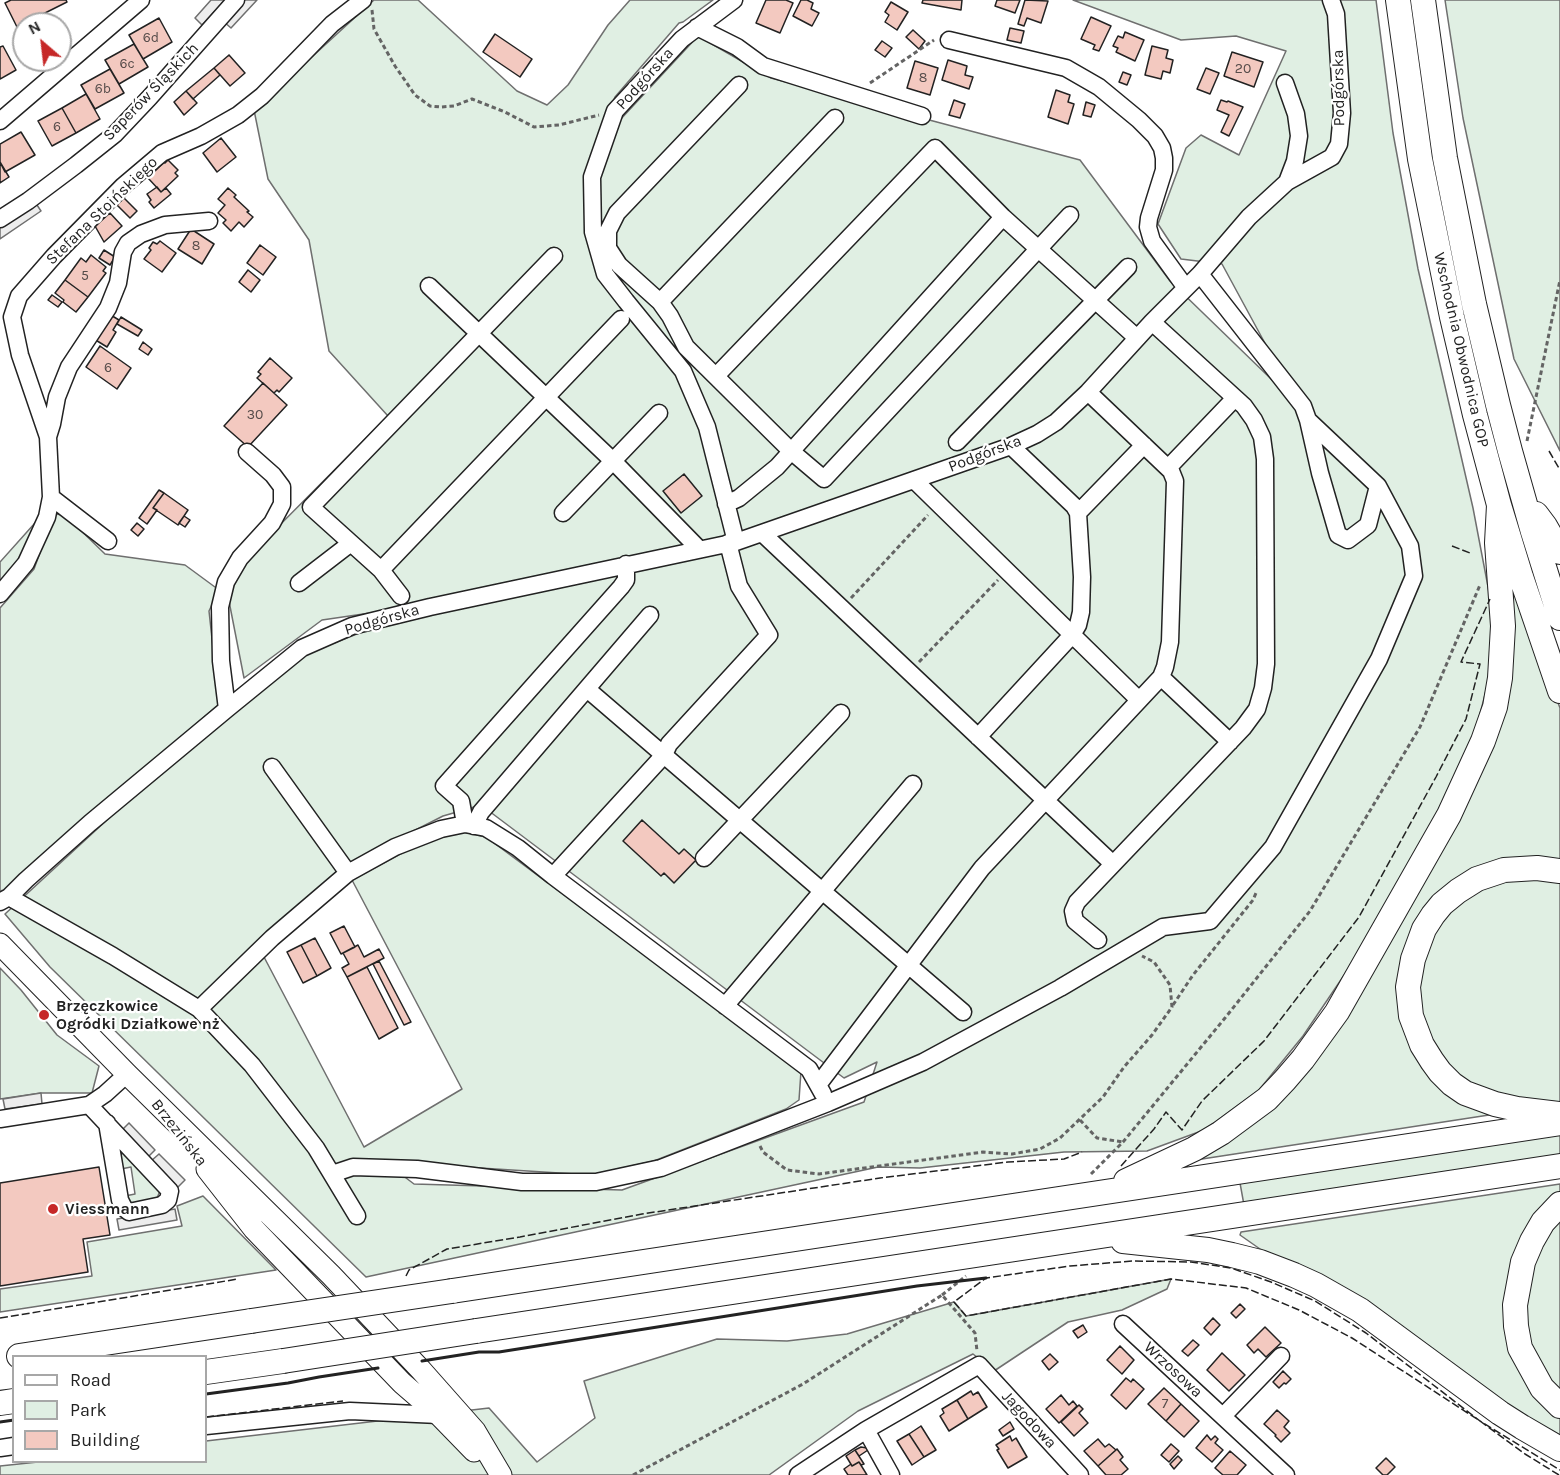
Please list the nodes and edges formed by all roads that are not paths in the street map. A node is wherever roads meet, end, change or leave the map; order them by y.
1 (141, 0) edge
2 (236, 0) edge
3 (734, 0) edge
4 (1331, 0) edge
5 (1398, 0) edge
6 (1423, 0) edge
7 (360, 3) edge
8 (698, 27) junction
9 (949, 40) road end
10 (1285, 83) dead end
11 (739, 85) dead end
12 (922, 116) dead end
13 (835, 118) dead end
14 (0, 120) edge
15 (1287, 182) junction
16 (1070, 215) dead end
17 (1003, 217) junction
18 (0, 219) edge
19 (209, 221) dead end
20 (1038, 249) junction
21 (554, 256) dead end
22 (1128, 267) dead end
23 (1200, 274) junction
24 (429, 286) dead end
25 (1186, 288) junction
26 (1095, 300) junction
27 (660, 302) junction
28 (621, 319) dead end
29 (1152, 322) junction
30 (479, 333) junction
31 (1137, 338) junction
32 (716, 376) junction
33 (1088, 392) junction
34 (546, 397) junction
35 (1235, 398) junction
36 (659, 413) dead end
37 (1308, 420) junction
38 (48, 437) junction
39 (957, 442) dead end
40 (1144, 445) junction
41 (1011, 446) junction
42 (791, 451) junction
43 (247, 452) dead end
44 (613, 461) junction
45 (1168, 468) junction
46 (914, 480) junction
47 (1378, 486) junction
48 (51, 497) junction
49 (1524, 498) junction
50 (726, 504) junction
51 (1500, 505) junction
52 (563, 513) dead end
53 (1078, 513) junction
54 (762, 533) junction
55 (108, 541) dead end
56 (351, 543) junction
57 (732, 543) junction
58 (699, 549) junction
59 (1560, 552) edge
60 (626, 564) junction
61 (381, 570) junction
62 (299, 583) dead end
63 (0, 594) edge
64 (401, 596) dead end
65 (651, 615) dead end
66 (1560, 618) edge
67 (1072, 634) junction
68 (1161, 676) junction
69 (587, 689) junction
70 (1560, 691) edge
71 (1139, 700) junction
72 (226, 709) junction
73 (841, 713) dead end
74 (978, 737) junction
75 (1230, 741) junction
76 (664, 755) junction
77 (272, 767) dead end
78 (914, 784) dead end
79 (1045, 800) junction
80 (739, 820) junction
81 (469, 825) junction
82 (704, 858) dead end
83 (1113, 864) junction
84 (1560, 871) edge
85 (348, 873) junction
86 (553, 876) junction
87 (822, 891) junction
88 (5, 900) edge
89 (1098, 940) dead end
90 (0, 944) edge
91 (908, 965) junction
92 (725, 1006) junction
93 (199, 1009) junction
94 (963, 1012) dead end
95 (127, 1074) junction
96 (818, 1085) junction
97 (148, 1093) junction
98 (828, 1102) junction
99 (89, 1105) junction
100 (1560, 1114) edge
101 (0, 1119) edge
102 (1560, 1123) edge
103 (107, 1124) junction
104 (1560, 1166) edge
105 (332, 1174) junction
106 (1094, 1187) junction
107 (1560, 1204) edge
108 (357, 1216) dead end
109 (1091, 1238) junction
110 (1123, 1324) dead end
111 (26, 1355) edge
112 (1281, 1356) dead end
113 (207, 1372) edge
114 (1560, 1406) edge
115 (439, 1415) junction
116 (1222, 1416) junction
117 (207, 1426) edge
118 (866, 1430) junction
119 (1560, 1449) edge
120 (1280, 1474) edge
121 (490, 1475) edge
122 (501, 1475) edge
123 (798, 1475) edge
124 (891, 1475) edge
125 (1080, 1475) edge

1 - 14 street
2 - 18 street, Saperów Śląskich
3 - 8 street, Podgórska
4 - 15 street, Podgórska
5 - 51 highway, Wschodnia Obwodnica GOP
6 - 49 highway, Wschodnia Obwodnica GOP
7 - 38 street, Stefana Stoińskiego
8 - 12 street
8 - 50 street, Podgórska
9 - 25 street
10 - 15 street
11 - 27 street
13 - 27 street
15 - 23 street, Podgórska
16 - 20 street
17 - 20 street
17 - 32 street
17 - 42 street
19 - 38 street, Stefana Stoińskiego
20 - 26 street
20 - 42 street
21 - 30 street
22 - 26 street
23 - 25 street, Podgórska
23 - 37 street
24 - 30 street
25 - 29 street, Podgórska
26 - 31 street
26 - 39 street
27 - 32 street
28 - 34 street
29 - 31 street, Podgórska
29 - 35 street
30 - 34 street
30 - 56 street
31 - 33 street, Podgórska
32 - 42 street
33 - 40 street
33 - 41 street, Podgórska
34 - 44 street
34 - 61 street
35 - 45 street
35 - 75 street
36 - 44 street
37 - 47 street
37 - 47 street
38 - 48 street, Stefana Stoińskiego
40 - 45 street
40 - 53 street
41 - 46 street, Podgórska
41 - 53 street
42 - 50 street
43 - 72 street
44 - 52 street
44 - 58 street
45 - 68 street
46 - 54 street, Podgórska
46 - 67 street
47 - 98 street
48 - 55 street
48 - 63 street, Stefana Stoińskiego
49 - 59 highway
49 - 66 highway, Wschodnia Obwodnica GOP
50 - 57 street, Podgórska
51 - 70 highway, Wschodnia Obwodnica GOP
51 - 106 highway
53 - 67 street
54 - 57 street, Podgórska
54 - 74 street
56 - 61 street
56 - 62 street
57 - 58 street, Podgórska
57 - 76 street
58 - 60 street, Podgórska
60 - 72 street, Podgórska
60 - 81 street
61 - 64 street
65 - 69 street
67 - 71 street
67 - 74 street
68 - 71 street
68 - 75 street
69 - 76 street
69 - 81 street
71 - 79 street
72 - 88 street, Podgórska
73 - 80 street
74 - 79 street
75 - 83 street
76 - 80 street
76 - 86 street
77 - 85 street
78 - 87 street
79 - 83 street
79 - 91 street
80 - 82 street
80 - 87 street
81 - 85 street
81 - 86 street
83 - 89 street
84 - 100 highway
85 - 93 street
86 - 92 street
87 - 91 street
87 - 92 street
88 - 93 street
90 - 95 main road
91 - 94 street
91 - 96 street
92 - 96 street
93 - 105 street
95 - 97 main road
95 - 99 street
96 - 98 street
97 - 115 main road, Brzezińska
97 - 122 main road, Brzezińska
98 - 105 street
99 - 101 street
99 - 103 street
102 - 106 highway
103 - 103 street
104 - 109 highway
105 - 108 street
106 - 111 highway, bridge
107 - 114 highway
109 - 113 highway, bridge
109 - 119 highway
110 - 116 street, Wrzosowa
112 - 116 street
115 - 117 street
115 - 121 main road, Brzezińska
116 - 120 street, Wrzosowa
118 - 123 street
118 - 124 street
118 - 125 street, Jagodowa

